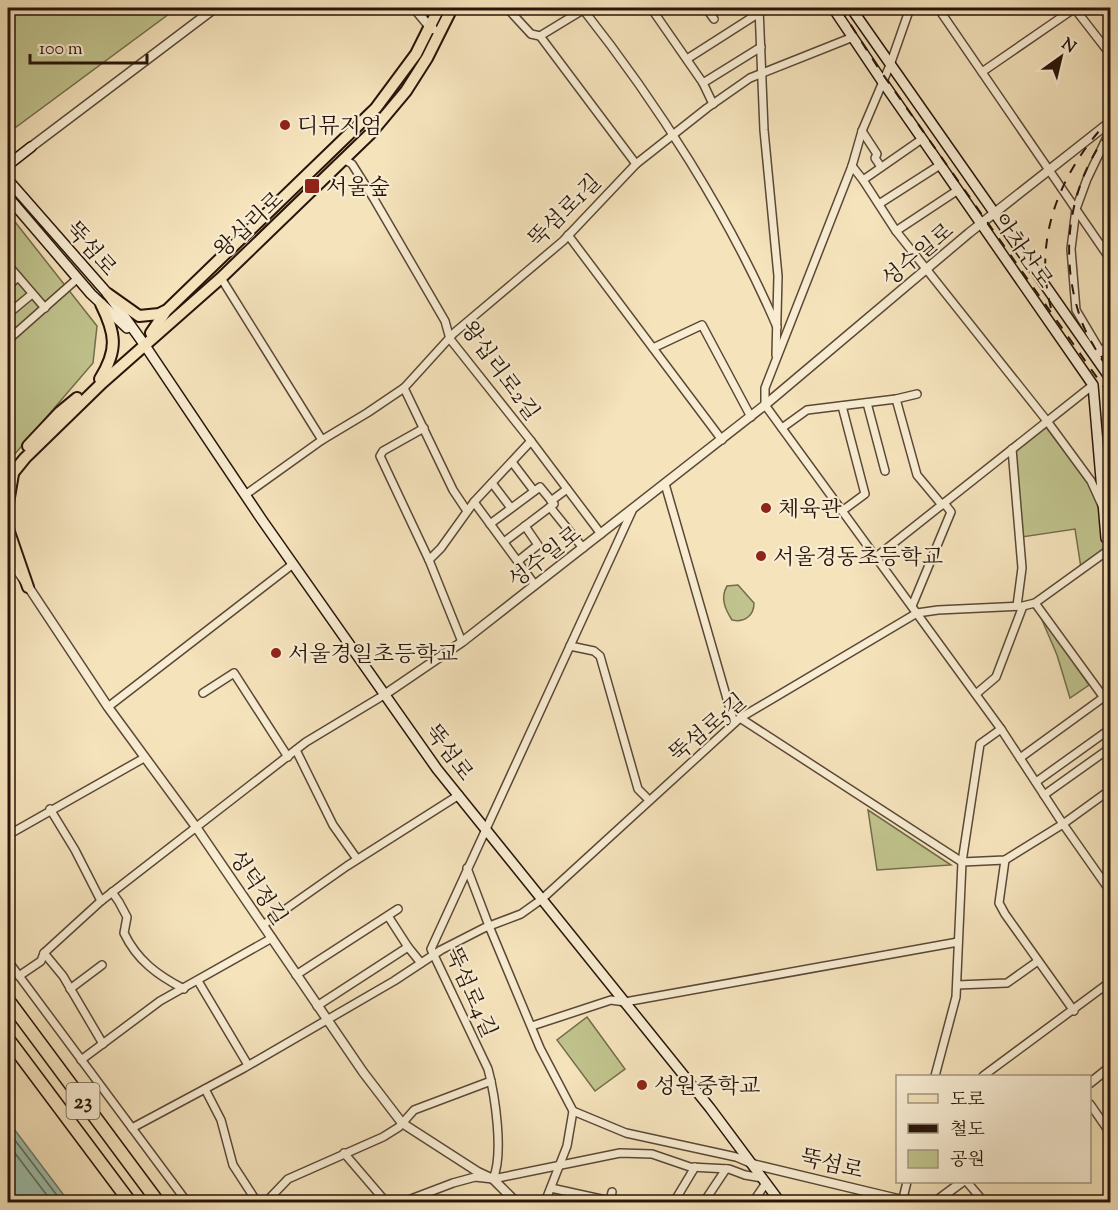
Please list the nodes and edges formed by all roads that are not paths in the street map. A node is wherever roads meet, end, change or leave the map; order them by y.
1 (215, 8) edge
2 (414, 8) edge
3 (439, 8) edge
4 (452, 8) edge
5 (507, 8) edge
6 (584, 8) edge
7 (651, 8) edge
8 (706, 8) edge
9 (833, 8) edge
10 (851, 8) edge
11 (910, 8) edge
12 (938, 8) edge
13 (1075, 8) edge
14 (759, 10) edge
15 (714, 19) dead end
16 (429, 26) junction
17 (440, 33) junction
18 (540, 36) junction
19 (853, 37) junction
20 (761, 46) junction
21 (1110, 54) edge
22 (687, 59) junction
23 (890, 65) junction
24 (982, 72) junction
25 (762, 74) junction
26 (882, 81) junction
27 (703, 83) junction
28 (713, 104) junction
29 (1110, 122) edge
30 (862, 131) junction
31 (1110, 131) edge
32 (673, 135) junction
33 (922, 139) junction
34 (31, 147) joint
35 (345, 160) junction
36 (636, 164) junction
37 (8, 165) edge
38 (940, 165) junction
39 (852, 166) junction
40 (881, 167) junction
41 (1050, 171) junction
42 (8, 180) edge
43 (863, 180) junction
44 (958, 190) junction
45 (8, 197) edge
46 (879, 204) junction
47 (1076, 209) junction
48 (994, 214) junction
49 (982, 224) junction
50 (896, 231) junction
51 (568, 235) junction
52 (1110, 259) edge
53 (8, 265) edge
54 (927, 269) junction
55 (18, 277) junction
56 (78, 278) junction
57 (220, 278) junction
58 (8, 286) edge
59 (32, 294) junction
60 (104, 299) junction
61 (45, 308) junction
62 (166, 310) junction
63 (8, 314) edge
64 (777, 327) junction
65 (450, 339) junction
66 (8, 340) edge
67 (144, 344) junction
68 (1110, 344) edge
69 (653, 348) junction
70 (1098, 354) junction
71 (775, 361) junction
72 (1110, 378) edge
73 (100, 380) junction
74 (1093, 385) junction
75 (404, 388) junction
76 (917, 394) dead end
77 (896, 399) junction
78 (867, 403) junction
79 (765, 405) junction
80 (842, 406) junction
81 (751, 417) junction
82 (1047, 422) junction
83 (424, 428) junction
84 (782, 428) junction
85 (322, 440) junction
86 (722, 440) junction
87 (531, 441) junction
88 (1012, 449) junction
89 (512, 462) junction
90 (11, 469) edge
91 (885, 471) dead end
92 (8, 479) edge
93 (492, 483) junction
94 (665, 484) junction
95 (567, 489) junction
96 (534, 491) junction
97 (245, 495) junction
98 (474, 502) junction
99 (8, 503) edge
100 (551, 504) junction
101 (943, 504) junction
102 (511, 508) junction
103 (632, 510) junction
104 (467, 511) junction
105 (842, 511) junction
106 (1110, 523) edge
107 (490, 524) junction
108 (525, 526) junction
109 (8, 529) edge
110 (601, 534) junction
111 (1109, 537) edge
112 (504, 542) junction
113 (583, 549) junction
114 (1110, 549) edge
115 (876, 557) junction
116 (8, 558) edge
117 (429, 560) junction
118 (518, 561) junction
119 (293, 564) junction
120 (535, 585) junction
121 (28, 587) junction
122 (1035, 603) junction
123 (1020, 606) junction
124 (914, 610) junction
125 (462, 642) junction
126 (570, 646) junction
127 (203, 693) dead end
128 (976, 694) junction
129 (384, 695) junction
130 (1104, 697) junction
131 (108, 706) junction
132 (1110, 706) edge
133 (737, 720) junction
134 (1001, 729) junction
135 (1110, 729) edge
136 (1110, 748) edge
137 (296, 750) junction
138 (288, 756) junction
139 (144, 758) junction
140 (1020, 758) junction
141 (1036, 782) junction
142 (1110, 790) edge
143 (459, 795) junction
144 (1044, 795) junction
145 (646, 797) dead end
146 (50, 809) junction
147 (1063, 824) junction
148 (196, 827) junction
149 (485, 828) junction
150 (8, 835) edge
151 (357, 859) junction
152 (1005, 860) junction
153 (962, 862) junction
154 (467, 868) junction
155 (1110, 891) edge
156 (112, 892) junction
157 (542, 899) junction
158 (101, 902) junction
159 (398, 909) dead end
160 (388, 916) junction
161 (263, 925) junction
162 (489, 926) junction
163 (272, 938) junction
164 (958, 942) junction
165 (408, 947) junction
166 (44, 953) junction
167 (434, 954) junction
168 (8, 960) edge
169 (1038, 961) junction
170 (421, 963) junction
171 (102, 965) dead end
172 (296, 975) junction
173 (19, 976) junction
174 (198, 981) junction
175 (1110, 982) edge
176 (957, 985) junction
177 (70, 988) junction
178 (184, 989) junction
179 (8, 1000) edge
180 (625, 1002) junction
181 (317, 1006) junction
182 (1074, 1011) junction
183 (326, 1019) junction
184 (532, 1026) junction
185 (8, 1039) edge
186 (103, 1044) junction
187 (81, 1060) junction
188 (248, 1065) junction
189 (1110, 1066) edge
190 (936, 1075) edge
191 (986, 1075) edge
192 (491, 1081) junction
193 (1091, 1081) edge
194 (206, 1089) junction
195 (1091, 1107) edge
196 (573, 1111) junction
197 (402, 1122) junction
198 (132, 1128) junction
199 (1110, 1132) edge
200 (344, 1153) junction
201 (752, 1164) junction
202 (560, 1165) junction
203 (695, 1167) junction
204 (726, 1169) junction
205 (493, 1179) junction
206 (764, 1180) junction
207 (907, 1183) edge
208 (961, 1183) edge
209 (968, 1183) edge
210 (551, 1188) junction
211 (612, 1192) dead end
212 (902, 1201) edge
213 (130, 1203) edge
214 (158, 1203) edge
215 (187, 1203) edge
216 (257, 1203) edge
217 (266, 1203) edge
218 (386, 1203) edge
219 (403, 1203) edge
220 (516, 1203) edge
221 (545, 1203) edge
222 (674, 1203) edge
223 (704, 1203) edge
224 (753, 1203) edge
225 (780, 1203) edge
226 (935, 1203) edge
227 (984, 1203) edge

1 - 34 street
2 - 16 street
3 - 16 main road, 왕십리로
4 - 17 main road, 왕십리로
5 - 18 street
6 - 18 street
6 - 32 street
7 - 22 street
8 - 15 street
9 - 19 main road, 아차산로
10 - 23 main road, 아차산로
11 - 23 street
12 - 24 street
13 - 21 street
13 - 24 street
14 - 20 street
14 - 22 street
16 - 17 street
16 - 62 main road, 왕십리로
17 - 35 main road, 왕십리로
18 - 36 street
19 - 25 street, 뚝섬로1길
19 - 26 main road, 아차산로
20 - 25 street
20 - 27 street
22 - 27 street
23 - 26 street
23 - 48 main road, 아차산로
24 - 41 street
25 - 28 street, 뚝섬로1길
25 - 64 street
26 - 30 street
26 - 33 main road, 아차산로
27 - 28 street
28 - 32 street, 뚝섬로1길
29 - 41 street, 성수일로
30 - 39 street
30 - 40 street
31 - 47 street
32 - 36 street, 뚝섬로1길
32 - 64 street
33 - 38 main road, 아차산로
33 - 40 street
34 - 37 main road
35 - 57 main road, 왕십리로
35 - 65 street, 왕십리로2길
36 - 51 street, 뚝섬로1길
38 - 44 main road, 아차산로
38 - 46 street
39 - 43 street
39 - 71 street
40 - 43 street
41 - 47 street
41 - 48 street, 성수일로
42 - 60 main road, 뚝섬로
43 - 46 street
44 - 49 main road, 아차산로
44 - 50 street
45 - 56 main road, 뚝섬로
46 - 50 street
47 - 52 street
47 - 70 street, 아차산로
48 - 49 street, 성수일로
48 - 70 main road, 아차산로
49 - 54 street, 성수일로
49 - 74 main road, 아차산로
50 - 54 street
51 - 65 street, 뚝섬로1길
51 - 69 street
53 - 55 street
54 - 79 street, 성수일로
54 - 82 street
55 - 58 street
55 - 59 street
56 - 60 main road, 뚝섬로
56 - 61 street
57 - 67 main road, 왕십리로
57 - 85 street
59 - 61 street
59 - 63 street
60 - 62 main road
60 - 67 main road, 뚝섬로
60 - 73 main road
61 - 66 street
62 - 67 main road, 왕십리로
64 - 71 street
65 - 75 street, 뚝섬로1길
65 - 87 street, 왕십리로2길
67 - 73 main road, 왕십리로
67 - 90 main road, 왕십리로
67 - 97 main road, 뚝섬로
68 - 70 street
69 - 81 street
69 - 86 street
70 - 72 main road, 아차산로
71 - 79 street
73 - 90 main road, 왕십리로
74 - 82 street
74 - 111 main road, 아차산로
75 - 83 street
75 - 85 street, 뚝섬로1길
76 - 77 street
77 - 78 street
77 - 101 street
78 - 80 street
78 - 91 street
79 - 81 street, 성수일로
79 - 84 street
80 - 84 street
80 - 105 street
81 - 86 street, 성수일로
82 - 88 street
82 - 106 street
83 - 104 street
83 - 117 street
84 - 105 street
85 - 97 street, 뚝섬로1길
86 - 94 street, 성수일로
87 - 89 street
87 - 95 street, 왕십리로2길
88 - 101 street
88 - 123 street
89 - 93 street
89 - 96 street
90 - 92 main road, 왕십리로
90 - 99 main road
93 - 98 street
93 - 102 street
94 - 103 street, 성수일로
94 - 133 street
95 - 100 street
95 - 110 street, 왕십리로2길
96 - 100 street
96 - 102 street
97 - 119 main road, 뚝섬로
98 - 104 street
98 - 107 street
100 - 108 street
100 - 113 street
101 - 115 street
101 - 124 street
102 - 107 street
103 - 110 street, 성수일로
103 - 126 street, 뚝섬로4길
104 - 117 street
105 - 115 street
107 - 112 street
108 - 112 street
108 - 118 street
109 - 121 main road
110 - 113 street, 성수일로
112 - 118 street
113 - 120 street, 성수일로
114 - 122 street
115 - 124 street
116 - 121 street, 성덕정길
117 - 125 street
118 - 120 street
119 - 129 main road, 뚝섬로
119 - 131 street
120 - 125 street, 성수일로
121 - 131 street, 성덕정길
122 - 123 street
122 - 130 street
123 - 124 street
123 - 128 street
124 - 128 street
124 - 133 street, 뚝섬로5길
125 - 129 street, 성수일로
126 - 145 street
126 - 149 street, 뚝섬로4길
127 - 138 street
128 - 134 street
129 - 137 street
129 - 143 main road, 뚝섬로
130 - 132 street
130 - 140 street
131 - 139 street, 성덕정길
133 - 153 street
133 - 157 street, 뚝섬로5길
134 - 140 street
134 - 153 street
135 - 141 street
136 - 144 street
137 - 138 street
137 - 151 street
138 - 148 street
139 - 146 street
139 - 148 street, 성덕정길
140 - 141 street
141 - 144 street
142 - 147 street
143 - 149 main road, 뚝섬로
143 - 151 street
144 - 147 street
146 - 150 street
146 - 158 street
147 - 152 street
147 - 155 street
148 - 156 street
148 - 161 street, 성덕정길
149 - 154 street, 뚝섬로4길
149 - 157 main road, 뚝섬로
151 - 161 street
152 - 153 street
152 - 169 street
153 - 164 street
154 - 162 street
154 - 167 street, 뚝섬로4길
156 - 158 street
156 - 178 street
157 - 162 street, 뚝섬로5길
157 - 180 main road, 뚝섬로
158 - 166 street
159 - 160 street
160 - 165 street
160 - 172 street
161 - 163 street, 성덕정길
162 - 167 street, 뚝섬로5길
162 - 184 street
163 - 172 street, 성덕정길
163 - 174 street
164 - 176 street
164 - 180 street
165 - 170 street
165 - 181 street
166 - 173 street
166 - 177 street
167 - 170 street, 뚝섬로5길
167 - 192 street, 뚝섬로4길
168 - 173 street
169 - 176 street
169 - 182 street
170 - 183 street, 뚝섬로5길
171 - 177 street
172 - 181 street, 성덕정길
173 - 187 street
174 - 178 street
174 - 188 street
175 - 182 street
176 - 190 street
177 - 186 street
178 - 186 street
179 - 214 highway, 23
180 - 184 street
180 - 201 main road, 뚝섬로
181 - 183 street, 성덕정길
182 - 191 street
183 - 188 street, 뚝섬로5길
183 - 197 street, 성덕정길
184 - 196 street
185 - 213 highway, 23
186 - 187 street
187 - 198 street
188 - 194 street, 뚝섬로5길
189 - 193 street
192 - 197 street
192 - 205 street, 뚝섬로4길
194 - 198 street, 뚝섬로5길
194 - 216 street
195 - 199 street
196 - 201 street
196 - 202 street
197 - 200 street
197 - 205 street, 성덕정길
198 - 215 street
200 - 217 street
200 - 218 street
201 - 206 main road, 뚝섬로
201 - 212 street, 뚝섬로
202 - 203 street
202 - 205 street
202 - 210 street
203 - 204 street
203 - 222 street
204 - 206 street
204 - 223 street
205 - 219 street
205 - 220 street, 성덕정길
206 - 224 street
206 - 225 main road, 뚝섬로
207 - 212 street
208 - 226 street
209 - 227 street
210 - 211 street
210 - 221 street

